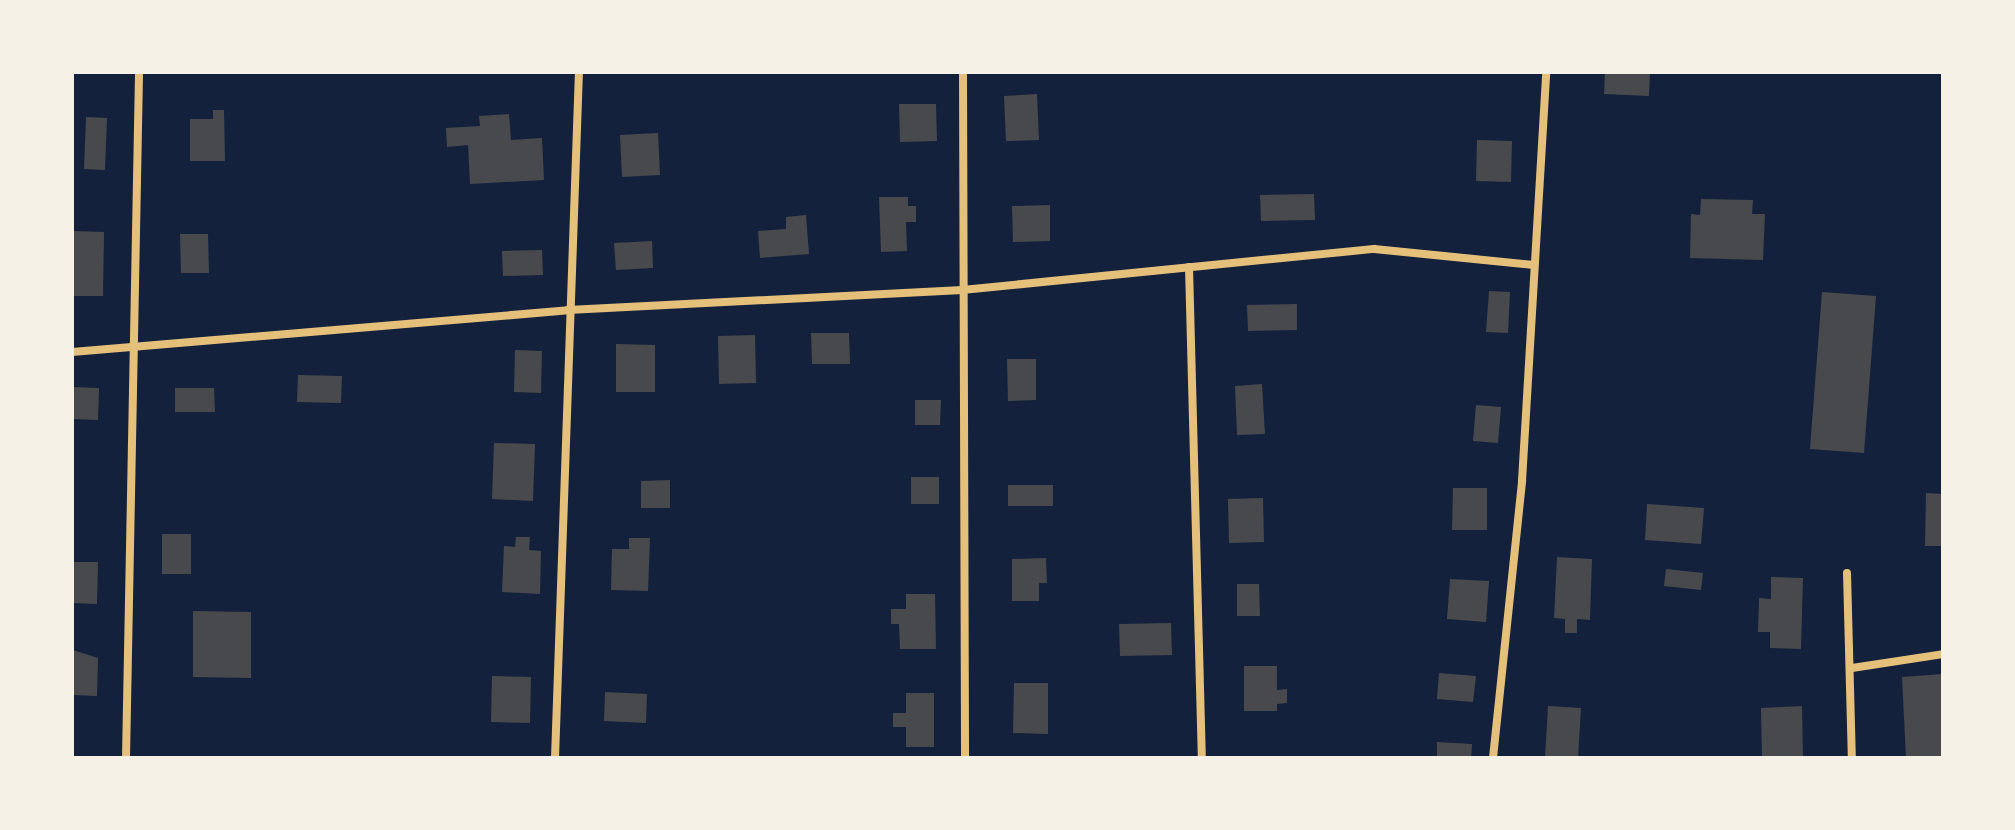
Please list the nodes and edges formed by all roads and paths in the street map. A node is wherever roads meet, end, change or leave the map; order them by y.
1 (139, 72) edge
2 (579, 72) edge
3 (963, 72) edge
4 (1546, 72) edge
5 (1534, 265) junction
6 (1189, 267) junction
7 (962, 290) junction
8 (568, 310) junction
9 (136, 349) junction
10 (72, 352) edge
11 (1847, 573) dead end
12 (1943, 654) edge
13 (1852, 668) junction
14 (126, 758) edge
15 (555, 758) edge
16 (965, 758) edge
17 (1202, 758) edge
18 (1493, 758) edge
19 (1852, 758) edge

1 - 9 street
2 - 8 street
3 - 7 street
4 - 5 street
5 - 6 street
5 - 18 street
6 - 7 street
6 - 17 street
7 - 8 street
7 - 16 street
8 - 9 street
8 - 15 street
9 - 10 street
9 - 14 street
11 - 13 street
12 - 13 street
13 - 19 street

